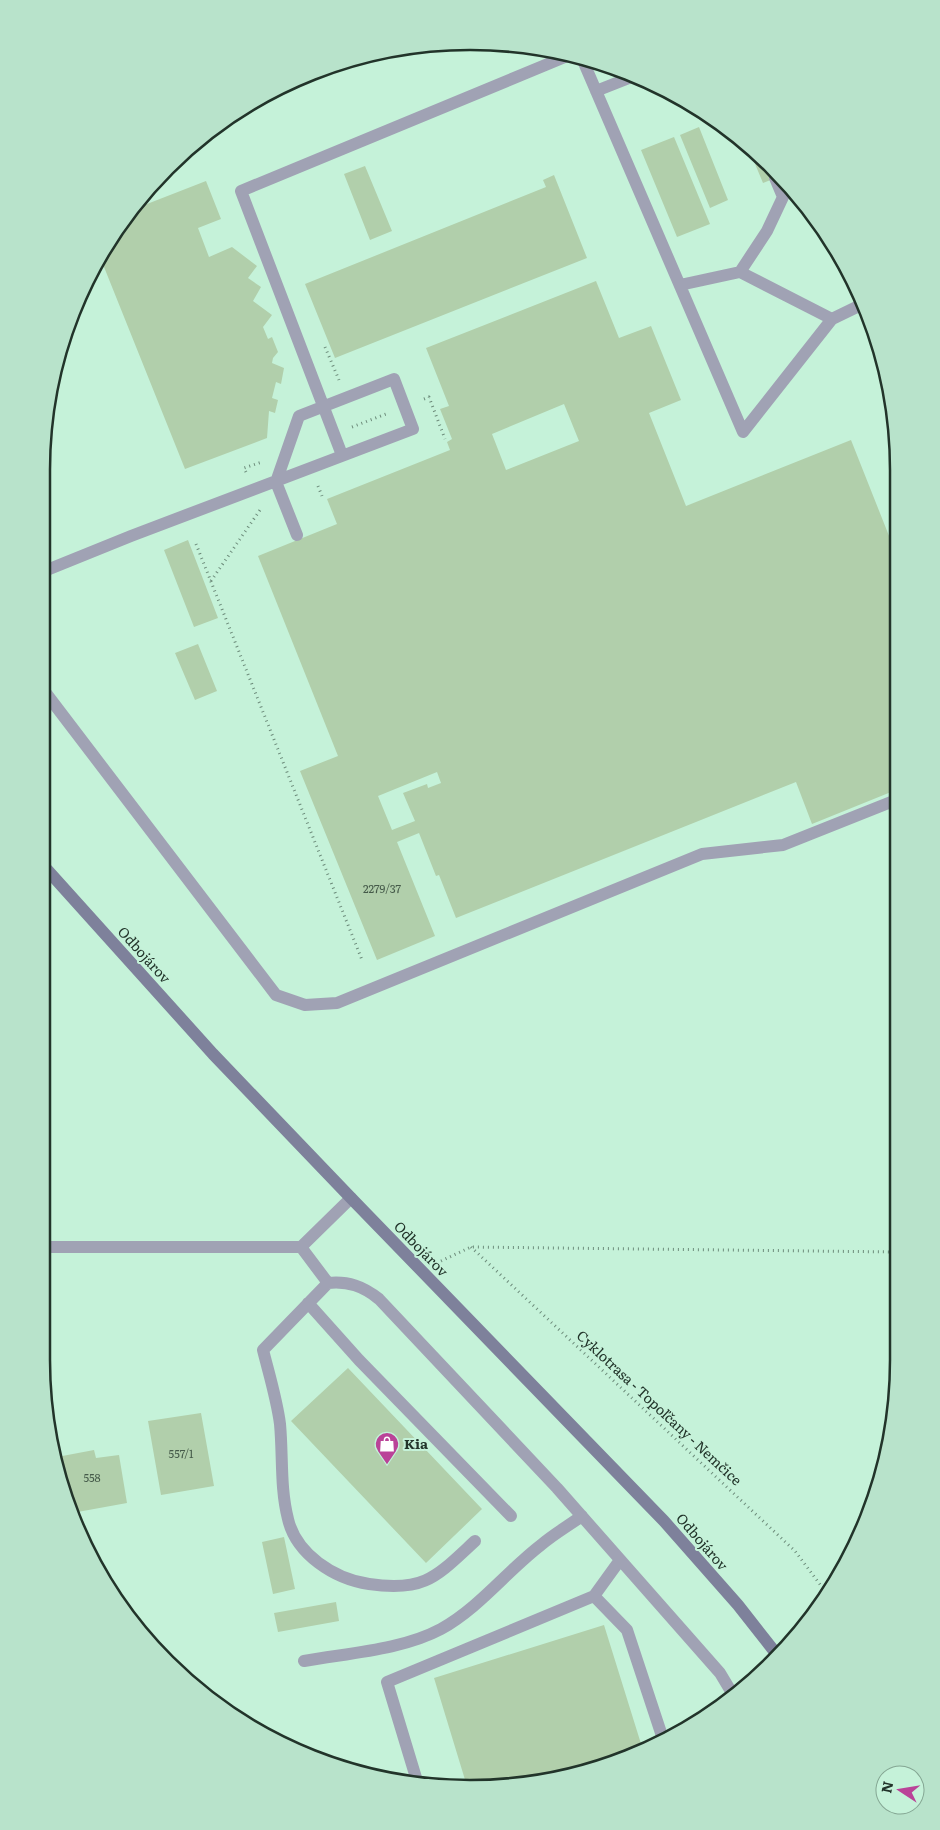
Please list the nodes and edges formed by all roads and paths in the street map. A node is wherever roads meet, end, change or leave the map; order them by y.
1 (559, 59) edge
2 (585, 66) edge
3 (625, 80) edge
4 (596, 91) junction
5 (777, 184) edge
6 (740, 272) junction
7 (680, 285) junction
8 (857, 307) edge
9 (832, 319) junction
10 (323, 407) junction
11 (342, 456) junction
12 (276, 482) junction
13 (297, 535) dead end
14 (196, 544) dead end
15 (50, 569) edge
16 (50, 698) edge
17 (890, 802) edge
18 (50, 873) edge
19 (362, 960) dead end
20 (351, 1198) junction
21 (50, 1247) edge
22 (301, 1247) junction
23 (471, 1247) junction
24 (890, 1252) edge
25 (421, 1271) junction
26 (328, 1283) junction
27 (308, 1303) junction
28 (511, 1516) dead end
29 (582, 1516) junction
30 (475, 1541) dead end
31 (620, 1560) junction
32 (823, 1588) edge
33 (594, 1596) junction
34 (773, 1650) edge
35 (304, 1661) dead end
36 (730, 1690) edge
37 (661, 1734) edge
38 (415, 1776) edge

1 - 10 lane
2 - 4 lane
3 - 4 lane
4 - 7 lane
5 - 6 lane
6 - 7 lane
6 - 9 lane
7 - 9 lane
8 - 9 lane
10 - 11 lane
10 - 11 lane
10 - 12 lane
11 - 12 lane
12 - 13 lane
12 - 15 lane
14 - 19 path
16 - 17 lane
18 - 20 main road, Odbojárov
20 - 22 lane
20 - 25 main road, Odbojárov
21 - 22 lane
22 - 26 lane
23 - 24 path
23 - 25 path
23 - 32 path, Cyklotrasa - Topoľčany - Nemčice
25 - 34 main road, Odbojárov
26 - 27 lane
26 - 29 lane
27 - 28 lane
27 - 30 lane
29 - 31 lane
29 - 35 lane
31 - 33 lane
31 - 36 lane
33 - 37 lane
33 - 38 lane

